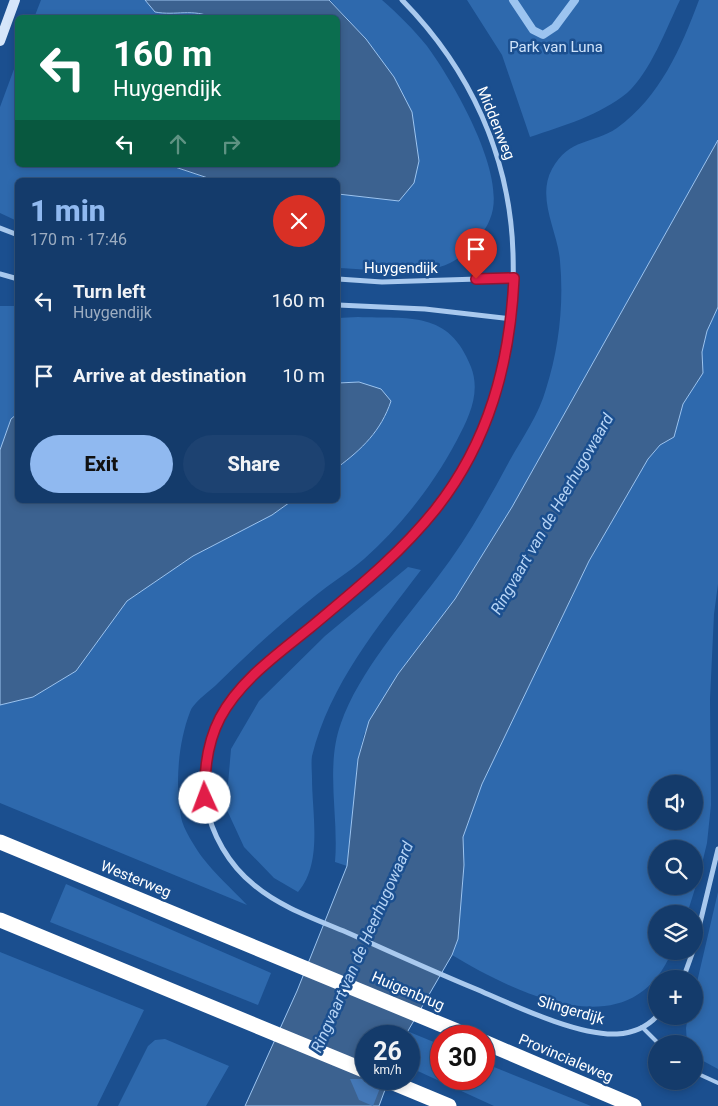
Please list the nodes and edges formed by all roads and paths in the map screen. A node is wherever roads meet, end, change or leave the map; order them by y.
1 (15, 0) edge
2 (402, 0) edge
3 (0, 40) edge
4 (0, 228) edge
5 (15, 234) edge
6 (0, 274) edge
7 (15, 278) edge
8 (514, 278) junction
9 (340, 279) edge
10 (340, 305) edge
11 (512, 319) junction
12 (0, 842) edge
13 (718, 849) edge
14 (703, 910) edge
15 (0, 920) edge
16 (260, 948) joint
17 (477, 990) joint
18 (648, 1023) edge
19 (443, 1025) edge
20 (642, 1027) junction
21 (650, 1035) edge
22 (495, 1047) edge
23 (355, 1066) edge
24 (703, 1076) edge
25 (718, 1083) edge
26 (410, 1090) edge
27 (449, 1106) edge
28 (634, 1106) edge

1 - 3 main road
2 - 8 street, Middenweg
4 - 5 street
6 - 7 street
8 - 9 street, Huygendijk
8 - 11 street
10 - 11 street
11 - 17 street, Huigenbrug
12 - 16 highway, Westerweg
13 - 14 street
15 - 23 highway
16 - 19 highway, Huigenbrug
17 - 20 street, Slingerdijk
18 - 20 street, Slingerdijk
20 - 21 lane
22 - 28 highway, Provincialeweg
24 - 25 lane
26 - 27 highway

